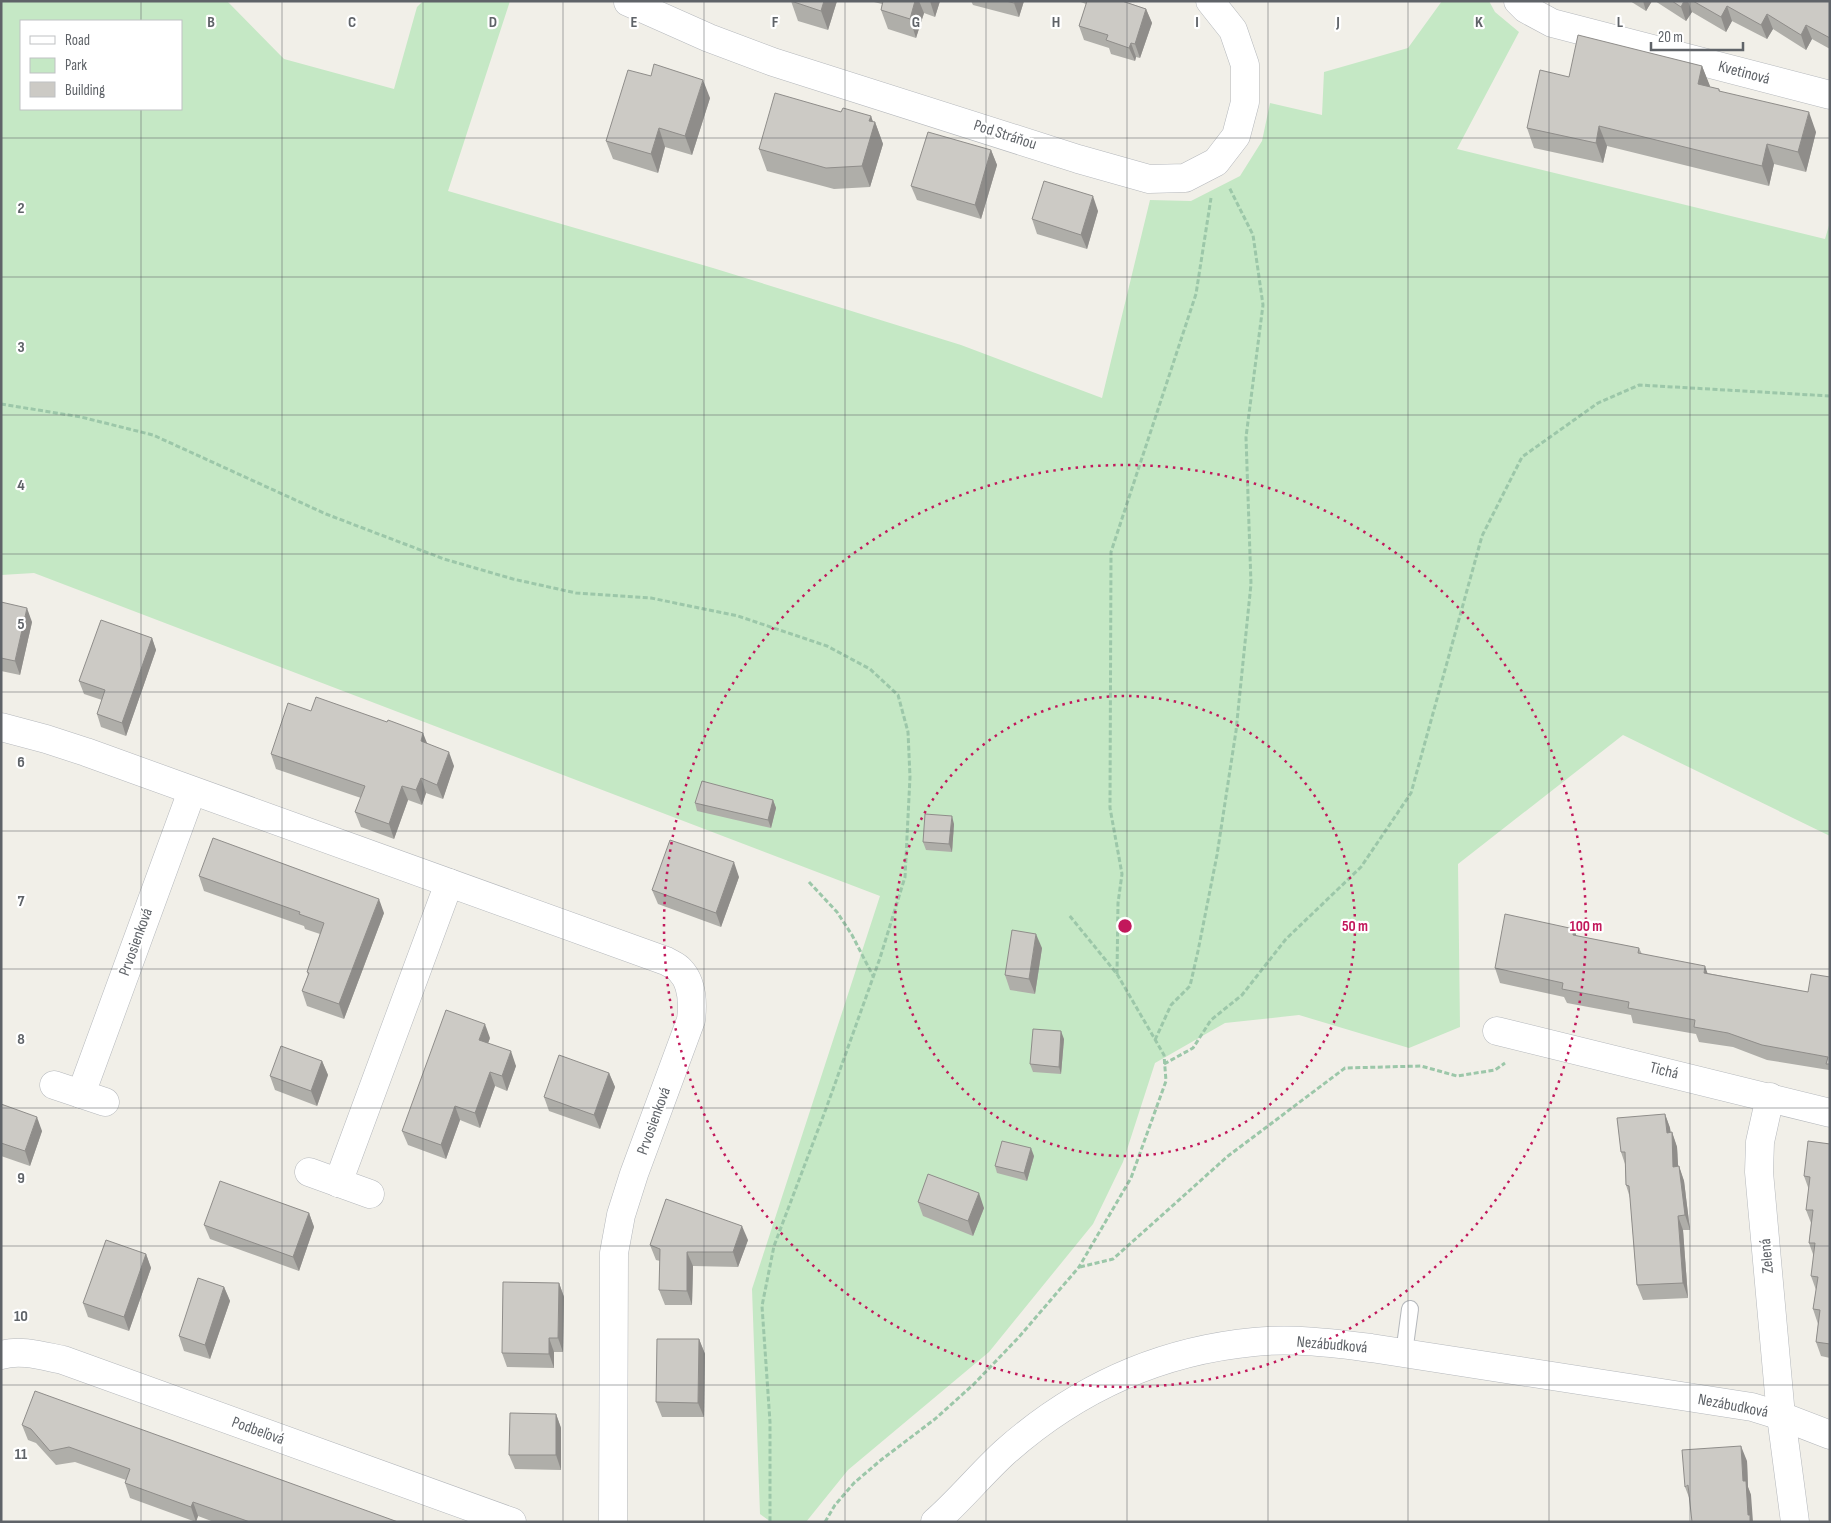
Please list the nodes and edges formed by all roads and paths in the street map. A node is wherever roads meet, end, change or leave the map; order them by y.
1 (1210, 1) edge
2 (1518, 1) edge
3 (628, 2) edge
4 (1830, 95) edge
5 (1216, 162) junction
6 (1830, 396) edge
7 (1, 404) edge
8 (1, 727) edge
9 (192, 791) junction
10 (809, 882) dead end
11 (449, 883) junction
12 (1070, 915) dead end
13 (1117, 974) junction
14 (873, 976) junction
15 (1498, 1030) dead end
16 (1155, 1040) junction
17 (1536, 1040) junction
18 (1164, 1064) junction
19 (54, 1085) dead end
20 (1770, 1097) junction
21 (1830, 1113) edge
22 (309, 1172) dead end
23 (338, 1183) junction
24 (370, 1194) dead end
25 (1079, 1267) junction
26 (1410, 1309) dead end
27 (4, 1353) edge
28 (1404, 1353) junction
29 (1781, 1416) junction
30 (1830, 1435) edge
31 (512, 1522) edge
32 (613, 1522) edge
33 (770, 1522) edge
34 (825, 1522) edge
35 (935, 1522) edge
36 (1795, 1522) edge

1 - 5 street, Pod Stráňou
2 - 4 street, Kvetinová
3 - 5 street, Pod Stráňou
5 - 13 path
5 - 16 path
6 - 18 path
7 - 14 path
8 - 9 street, Prvosienková
9 - 11 street, Prvosienková
9 - 19 street, Prvosienková
10 - 14 path
11 - 23 street
11 - 32 street, Prvosienková
12 - 13 path
13 - 16 path
14 - 33 path
15 - 17 street, Tichá
16 - 18 path
17 - 20 street, Tichá
17 - 25 path
18 - 25 path
20 - 21 street, Tichá
20 - 29 street, Zelená
22 - 23 street
23 - 24 street
25 - 34 path
26 - 28 lane
27 - 31 street, Podbeľová
28 - 29 street, Nezábudková
28 - 35 street, Nezábudková
29 - 30 street
29 - 36 street, Zelená

